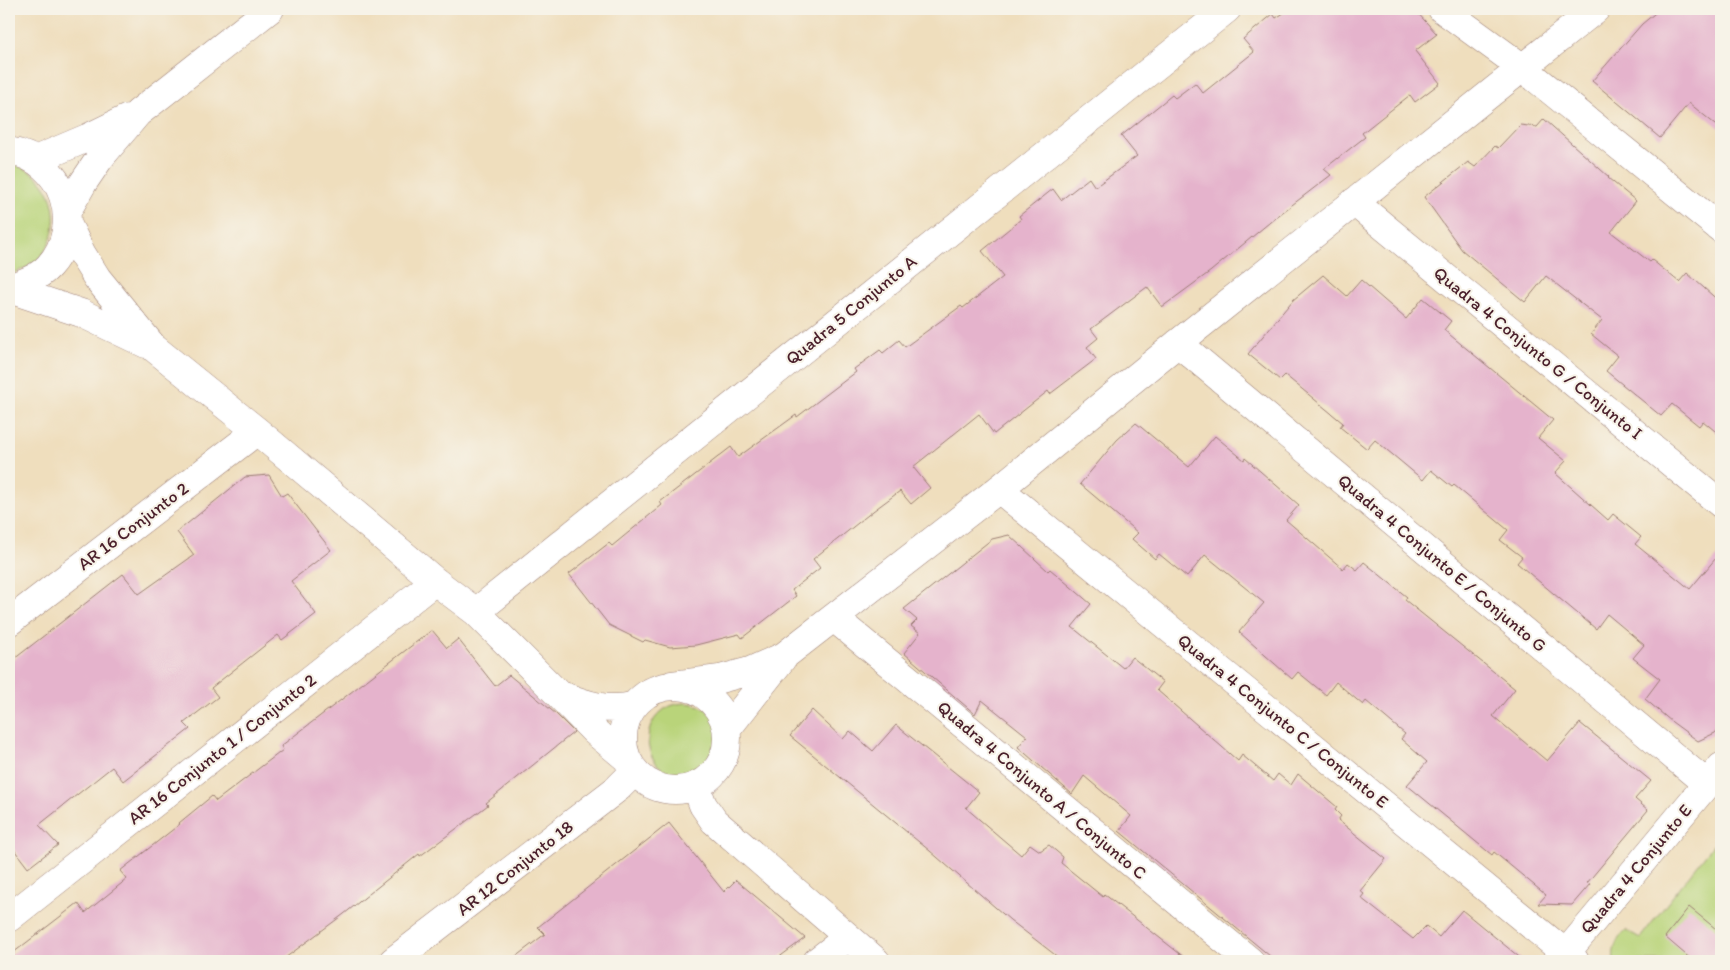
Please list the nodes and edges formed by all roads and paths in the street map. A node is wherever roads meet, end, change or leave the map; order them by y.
1 (270, 9) edge
2 (1227, 9) edge
3 (1442, 9) edge
4 (1596, 9) edge
5 (1523, 68) junction
6 (138, 113) junction
7 (9, 151) edge
8 (35, 160) junction
9 (1354, 202) junction
10 (67, 217) junction
11 (1721, 229) edge
12 (9, 289) edge
13 (1178, 343) junction
14 (154, 348) junction
15 (257, 431) junction
16 (999, 489) junction
17 (1721, 504) edge
18 (435, 581) junction
19 (476, 612) junction
20 (834, 618) junction
21 (9, 622) edge
22 (784, 656) junction
23 (672, 685) junction
24 (560, 695) junction
25 (633, 706) junction
26 (727, 729) junction
27 (630, 764) junction
28 (1714, 776) edge
29 (696, 786) junction
30 (9, 918) edge
31 (847, 938) junction
32 (1571, 957) edge
33 (393, 961) edge
34 (817, 961) edge
35 (876, 961) edge
36 (1250, 961) edge

1 - 6 street
2 - 19 street, Quadra 5 Conjunto A
3 - 5 street
4 - 5 street
5 - 9 street
5 - 11 street
6 - 8 street
6 - 10 street
7 - 8 street
8 - 10 street
9 - 13 street
9 - 17 street, Quadra 4 Conjunto G / Conjunto I
10 - 12 street
10 - 14 street
12 - 14 street
13 - 16 street
13 - 28 street, Quadra 4 Conjunto E / Conjunto G
14 - 15 street
15 - 18 street
15 - 21 street, AR 16 Conjunto 2
16 - 20 street
16 - 32 street, Quadra 4 Conjunto C / Conjunto E
18 - 19 street
18 - 30 street, AR 16 Conjunto 1 / Conjunto 2
19 - 24 street
20 - 22 street
20 - 36 street, Quadra 4 Conjunto A / Conjunto C
22 - 23 street
22 - 26 street
23 - 25 street
23 - 26 street
24 - 25 street
24 - 27 street
25 - 27 street
26 - 29 street
27 - 29 street
27 - 33 street, AR 12 Conjunto 18
28 - 32 street, Quadra 4 Conjunto E
29 - 31 street
31 - 34 street
31 - 35 street

